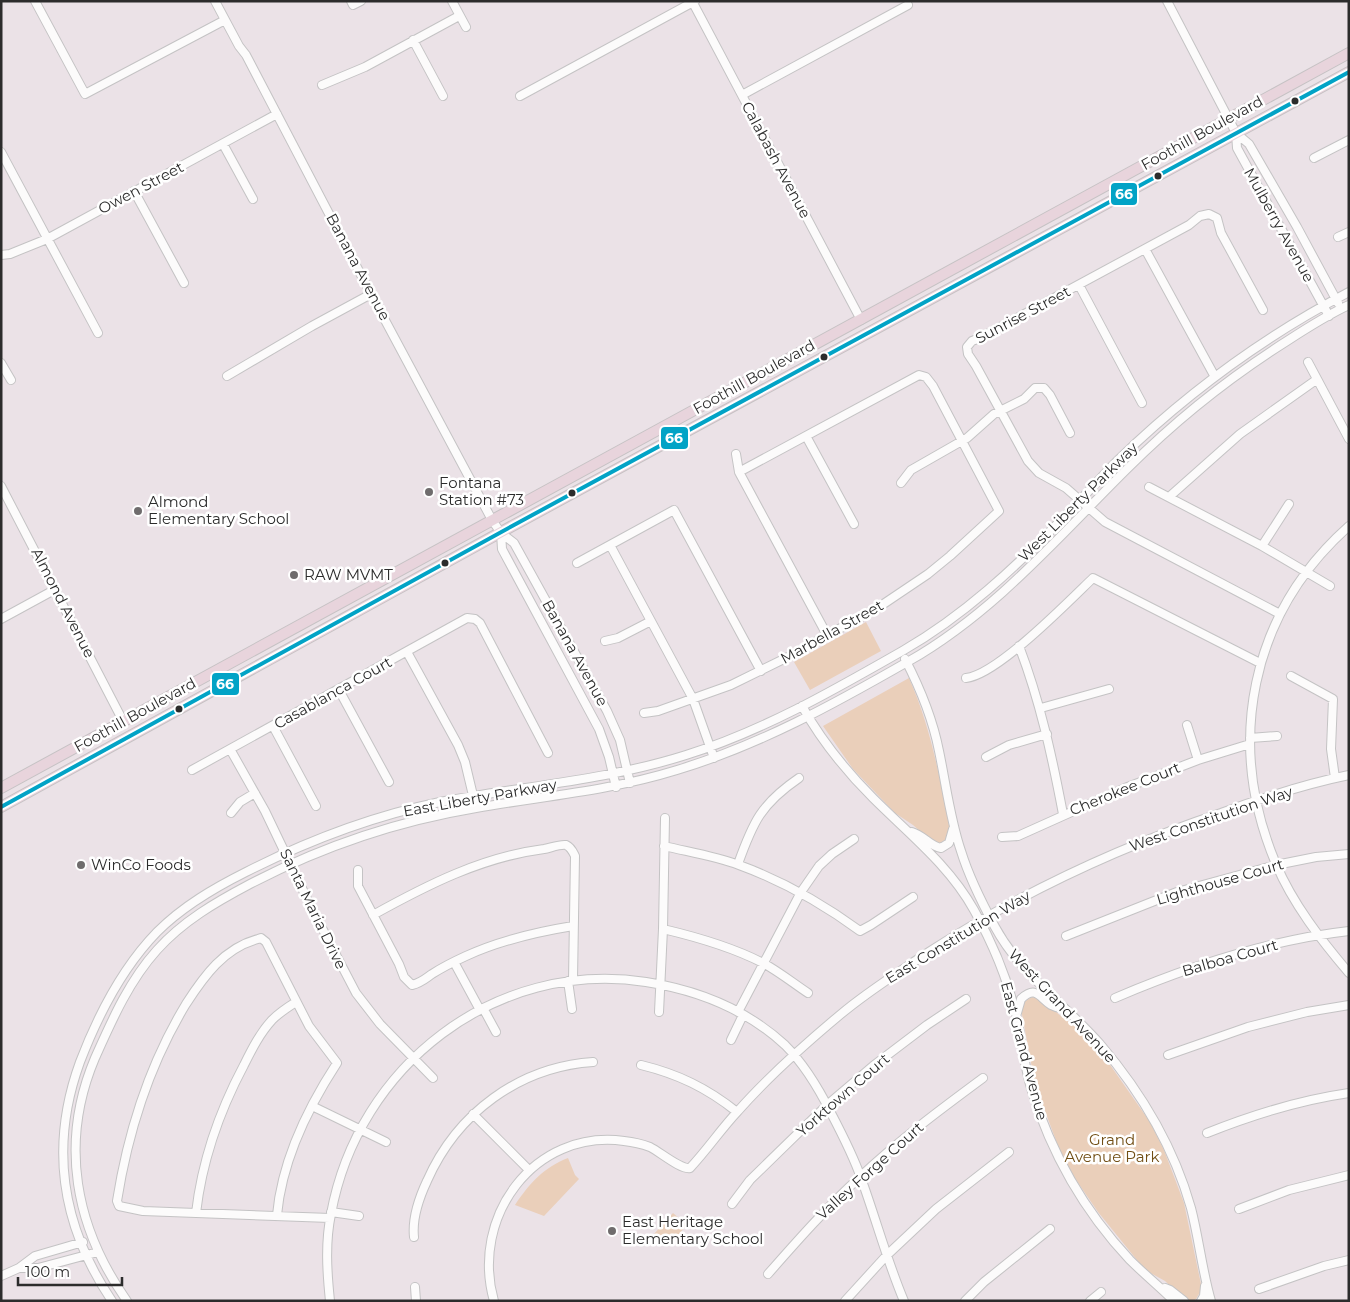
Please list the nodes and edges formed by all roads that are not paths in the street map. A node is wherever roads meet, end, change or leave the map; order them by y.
1 (35, 1) edge
2 (215, 1) edge
3 (361, 1) edge
4 (452, 1) edge
5 (1167, 1) edge
6 (693, 2) edge
7 (352, 3) edge
8 (908, 5) dead end
9 (459, 16) junction
10 (225, 20) junction
11 (466, 27) dead end
12 (413, 40) junction
13 (1349, 53) edge
14 (1349, 72) edge
15 (322, 85) dead end
16 (742, 95) junction
17 (443, 96) dead end
18 (520, 96) dead end
19 (277, 114) junction
20 (1228, 119) junction
21 (1236, 133) junction
22 (1349, 140) edge
23 (223, 144) junction
24 (1, 152) edge
25 (1314, 158) dead end
26 (134, 192) junction
27 (253, 199) dead end
28 (1349, 232) edge
29 (1338, 237) dead end
30 (48, 239) junction
31 (1144, 250) junction
32 (1, 255) edge
33 (184, 283) dead end
34 (1079, 285) junction
35 (1349, 292) edge
36 (371, 294) junction
37 (1336, 298) junction
38 (1323, 305) junction
39 (1345, 307) edge
40 (1264, 310) dead end
41 (1328, 316) junction
42 (860, 320) junction
43 (98, 333) dead end
44 (1308, 362) dead end
45 (1, 363) edge
46 (227, 376) dead end
47 (1215, 377) junction
48 (11, 380) dead end
49 (1316, 380) junction
50 (1142, 403) dead end
51 (1001, 411) junction
52 (1070, 433) dead end
53 (806, 436) junction
54 (1349, 439) edge
55 (961, 442) junction
56 (736, 454) dead end
57 (739, 472) junction
58 (901, 483) dead end
59 (1, 486) edge
60 (1149, 487) dead end
61 (1169, 496) junction
62 (4, 497) edge
63 (1080, 501) junction
64 (1289, 504) dead end
65 (1089, 509) junction
66 (492, 520) junction
67 (854, 524) dead end
68 (1349, 526) edge
69 (501, 533) junction
70 (610, 545) junction
71 (1262, 546) junction
72 (577, 563) dead end
73 (1306, 570) junction
74 (1330, 586) dead end
75 (56, 589) junction
76 (1280, 614) junction
77 (1, 619) edge
78 (651, 620) junction
79 (827, 635) junction
80 (605, 641) dead end
81 (1019, 646) junction
82 (406, 652) junction
83 (901, 652) junction
84 (907, 662) junction
85 (1260, 663) junction
86 (761, 671) junction
87 (1291, 676) dead end
88 (966, 678) dead end
89 (1109, 689) dead end
90 (339, 690) junction
91 (693, 699) junction
92 (802, 706) junction
93 (1041, 708) junction
94 (644, 713) dead end
95 (808, 717) junction
96 (123, 720) junction
97 (1187, 725) dead end
98 (273, 726) junction
99 (1047, 734) junction
100 (1278, 736) dead end
101 (1250, 741) junction
102 (710, 747) junction
103 (230, 749) junction
104 (548, 753) dead end
105 (986, 757) dead end
106 (714, 758) junction
107 (1198, 760) junction
108 (47, 763) junction
109 (192, 770) dead end
110 (628, 771) junction
111 (613, 774) junction
112 (1349, 775) edge
113 (799, 778) dead end
114 (1335, 778) junction
115 (389, 782) dead end
116 (630, 783) junction
117 (616, 787) junction
118 (1, 788) edge
119 (255, 792) junction
120 (1, 796) edge
121 (474, 796) junction
122 (1256, 801) junction
123 (316, 806) dead end
124 (1, 807) edge
125 (476, 808) junction
126 (231, 814) dead end
127 (1063, 814) junction
128 (665, 818) dead end
129 (954, 826) junction
130 (910, 832) junction
131 (1002, 837) dead end
132 (854, 839) dead end
133 (664, 846) junction
134 (285, 853) junction
135 (1349, 854) edge
136 (291, 864) junction
137 (738, 864) junction
138 (1276, 865) junction
139 (358, 870) dead end
140 (1075, 870) joint
141 (801, 892) junction
142 (913, 897) dead end
143 (373, 915) junction
144 (989, 916) junction
145 (980, 922) junction
146 (573, 926) junction
147 (663, 929) junction
148 (1349, 931) edge
149 (1318, 934) junction
150 (1066, 936) dead end
151 (454, 962) junction
152 (763, 963) junction
153 (1349, 973) edge
154 (571, 980) junction
155 (661, 984) junction
156 (808, 993) dead end
157 (1115, 998) dead end
158 (966, 999) dead end
159 (296, 1002) junction
160 (1349, 1005) edge
161 (482, 1009) junction
162 (572, 1009) dead end
163 (1065, 1010) junction
164 (659, 1012) dead end
165 (740, 1013) junction
166 (1016, 1015) junction
167 (496, 1032) dead end
168 (731, 1040) dead end
169 (794, 1055) junction
170 (1168, 1055) dead end
171 (413, 1058) junction
172 (593, 1062) dead end
173 (641, 1065) dead end
174 (433, 1078) dead end
175 (983, 1078) dead end
176 (1349, 1093) edge
177 (827, 1105) junction
178 (312, 1106) junction
179 (737, 1112) junction
180 (473, 1114) junction
181 (360, 1130) junction
182 (1207, 1133) dead end
183 (386, 1142) dead end
184 (1009, 1152) dead end
185 (529, 1170) junction
186 (1349, 1175) edge
187 (861, 1176) junction
188 (732, 1204) dead end
189 (1239, 1209) dead end
190 (196, 1213) junction
191 (277, 1215) junction
192 (330, 1215) junction
193 (360, 1216) dead end
194 (1050, 1229) dead end
195 (414, 1237) dead end
196 (93, 1240) junction
197 (81, 1243) junction
198 (98, 1252) junction
199 (86, 1255) junction
200 (886, 1256) junction
201 (1349, 1260) edge
202 (19, 1268) junction
203 (768, 1274) dead end
204 (1, 1276) edge
205 (1206, 1283) junction
206 (1158, 1286) junction
207 (415, 1287) dead end
208 (1259, 1289) dead end
209 (1101, 1292) dead end
210 (112, 1301) edge
211 (127, 1301) edge
212 (330, 1301) edge
213 (416, 1301) edge
214 (494, 1301) edge
215 (845, 1301) edge
216 (904, 1301) edge
217 (965, 1301) edge
218 (1090, 1301) edge
219 (1174, 1301) edge
220 (1184, 1301) edge
221 (1201, 1301) edge
222 (1210, 1301) edge

1 - 10 street
2 - 10 street, Banana Avenue
3 - 7 street
4 - 9 street
5 - 20 street, Mulberry Avenue
6 - 16 street, Calabash Avenue
6 - 18 street
8 - 16 street
9 - 11 street
9 - 12 street
10 - 19 street, Banana Avenue
12 - 15 street
12 - 17 street
13 - 20 main road, Foothill Boulevard
14 - 21 main road, Foothill Boulevard
16 - 42 street, Calabash Avenue
19 - 23 street, Owen Street
19 - 36 street, Banana Avenue
20 - 21 street, Mulberry Avenue
20 - 42 main road, Foothill Boulevard
21 - 37 street, Mulberry Avenue
21 - 38 street, Mulberry Avenue
21 - 69 main road, Foothill Boulevard
22 - 25 street
23 - 26 street, Owen Street
23 - 27 street
24 - 30 street
26 - 30 street, Owen Street
26 - 33 street
28 - 29 street
30 - 32 street, Owen Street
30 - 43 street
31 - 34 street, Sunrise Street
31 - 40 street, Sunrise Street
31 - 47 street
34 - 50 street
34 - 51 street, Sunrise Street
35 - 37 street, West Liberty Parkway
36 - 46 street
36 - 66 street, Banana Avenue
37 - 38 street, West Liberty Parkway
37 - 39 street, Mulberry Avenue
38 - 41 street, Mulberry Avenue
38 - 47 street, West Liberty Parkway
39 - 41 street, West Liberty Parkway
41 - 65 street, West Liberty Parkway
42 - 66 main road, Foothill Boulevard
44 - 49 street
45 - 48 street
47 - 63 street, West Liberty Parkway
49 - 54 street
49 - 61 street
51 - 52 street
51 - 55 street
51 - 63 street, Sunrise Street
53 - 55 street
53 - 57 street
53 - 67 street
55 - 58 street
55 - 79 street, Marbella Street
56 - 57 street
57 - 79 street
59 - 62 street, Almond Avenue
60 - 61 street
61 - 71 street
62 - 75 street, Almond Avenue
63 - 65 street, Sunrise Street
63 - 83 street, West Liberty Parkway
64 - 71 street
65 - 76 street, Sunrise Street
65 - 84 street, West Liberty Parkway
66 - 69 street, Banana Avenue
66 - 96 main road, Foothill Boulevard
68 - 73 street
69 - 110 street, Banana Avenue
69 - 111 street, Banana Avenue
69 - 124 main road, Foothill Boulevard
70 - 72 street
70 - 78 street
70 - 86 street
71 - 73 street
73 - 74 street
73 - 76 street
75 - 77 street
75 - 96 street, Almond Avenue
76 - 85 street
78 - 80 street
78 - 91 street
79 - 86 street, Marbella Street
81 - 85 street
81 - 88 street
81 - 93 street
82 - 90 street, Casablanca Court
82 - 104 street, Casablanca Court
82 - 121 street
83 - 84 street, West Grand Avenue
83 - 92 street, West Liberty Parkway
84 - 95 street, West Liberty Parkway
84 - 129 street, West Grand Avenue
85 - 101 street
86 - 91 street, Marbella Street
87 - 114 street
89 - 93 street
90 - 98 street, Casablanca Court
90 - 115 street
91 - 94 street, Marbella Street
91 - 102 street
92 - 95 street, East Grand Avenue
92 - 102 street, East Liberty Parkway
93 - 99 street
95 - 106 street, East Liberty Parkway
95 - 130 street, East Grand Avenue
96 - 108 main road, Foothill Boulevard
97 - 107 street
98 - 103 street, Casablanca Court
98 - 123 street
99 - 105 street
99 - 127 street
100 - 101 street, Cherokee Court
101 - 107 street, Cherokee Court
101 - 122 street
102 - 106 street
102 - 110 street, East Liberty Parkway
103 - 109 street, Casablanca Court
103 - 119 street, Santa Maria Drive
106 - 116 street, East Liberty Parkway
107 - 127 street, Cherokee Court
108 - 118 main road, Foothill Boulevard
108 - 120 main road
110 - 111 street, East Liberty Parkway
110 - 116 street, Banana Avenue
111 - 117 street, Banana Avenue
111 - 121 street, East Liberty Parkway
112 - 114 street, West Constitution Way
113 - 137 street
114 - 122 street, West Constitution Way
116 - 117 street, East Liberty Parkway
117 - 125 street, East Liberty Parkway
119 - 126 street
119 - 134 street, Santa Maria Drive
121 - 125 street
121 - 134 street, East Liberty Parkway
122 - 138 street
122 - 140 street, West Constitution Way
125 - 136 street, East Liberty Parkway
127 - 131 street, Cherokee Court
128 - 133 street
129 - 130 street
129 - 144 street, West Grand Avenue
130 - 145 street, East Grand Avenue
132 - 141 street
133 - 137 street
133 - 147 street
134 - 136 street, Santa Maria Drive
134 - 197 street, East Liberty Parkway
135 - 138 street, Lighthouse Court
136 - 171 street, Santa Maria Drive
136 - 196 street, East Liberty Parkway
137 - 141 street
138 - 149 street
138 - 150 street, Lighthouse Court
139 - 143 street
140 - 144 street, East Constitution Way
141 - 142 street
141 - 152 street
143 - 146 street
143 - 151 street
144 - 145 street, East Constitution Way
144 - 163 street, West Grand Avenue
145 - 166 street, East Grand Avenue
145 - 169 street, East Constitution Way
146 - 151 street
146 - 154 street
147 - 152 street
147 - 155 street
148 - 149 street, Balboa Court
149 - 153 street
149 - 157 street, Balboa Court
151 - 161 street
152 - 156 street
152 - 165 street
154 - 155 street
154 - 161 street
154 - 162 street
155 - 164 street
155 - 165 street
158 - 177 street, Yorktown Court
159 - 178 street
159 - 190 street
159 - 190 street
160 - 170 street
161 - 167 street
161 - 171 street
163 - 166 street
163 - 205 street, West Grand Avenue
165 - 168 street
165 - 169 street
166 - 206 street, East Grand Avenue
169 - 177 street
169 - 179 street, East Constitution Way
171 - 174 street, Santa Maria Drive
171 - 181 street
172 - 180 street
173 - 179 street
175 - 187 street, Valley Forge Court
176 - 182 street
177 - 187 street
177 - 188 street, Yorktown Court
178 - 181 street
178 - 191 street
179 - 185 street, East Constitution Way
180 - 185 street
180 - 195 street
181 - 183 street
181 - 192 street
184 - 200 street
185 - 214 street, East Constitution Way
186 - 189 street
187 - 200 street
187 - 203 street, Valley Forge Court
190 - 191 street
191 - 192 street
192 - 193 street
192 - 212 street
194 - 217 street
196 - 197 street
196 - 198 street, East Liberty Parkway
197 - 199 street, East Liberty Parkway
197 - 202 street
198 - 199 street
198 - 211 street, East Liberty Parkway
199 - 202 street
199 - 210 street, East Liberty Parkway
200 - 215 street
200 - 216 street
201 - 208 street
202 - 204 street
205 - 221 street
205 - 222 street, West Grand Avenue
206 - 219 street, East Grand Avenue
206 - 220 street
207 - 213 street
209 - 218 street

